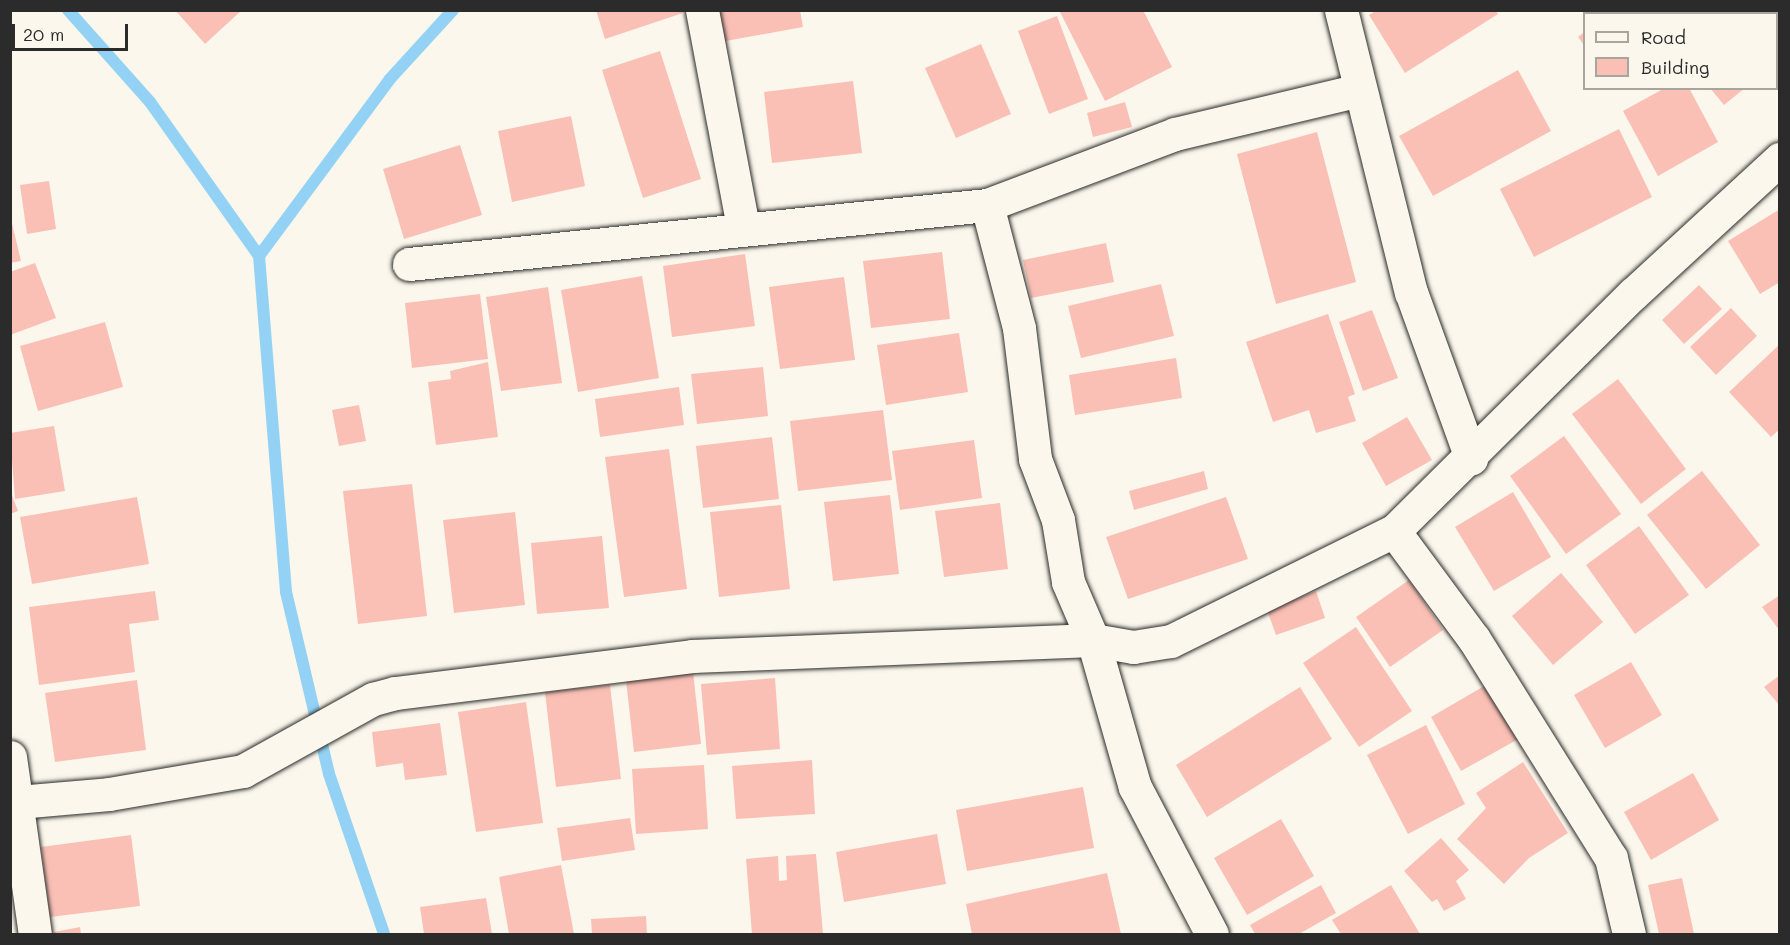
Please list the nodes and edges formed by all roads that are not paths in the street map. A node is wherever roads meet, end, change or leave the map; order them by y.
1 (702, 10) edge
2 (1341, 10) edge
3 (1360, 90) junction
4 (1779, 159) edge
5 (987, 205) junction
6 (743, 228) junction
7 (409, 264) dead end
8 (1471, 458) junction
9 (1394, 531) junction
10 (1093, 640) junction
11 (10, 756) edge
12 (18, 802) junction
13 (35, 934) edge
14 (1212, 934) edge
15 (1629, 934) edge

1 - 6 street
2 - 3 street
3 - 5 street
3 - 8 street
4 - 8 street
5 - 6 street
5 - 10 street
6 - 7 street
8 - 9 street
9 - 10 street
9 - 15 street
10 - 12 street
10 - 14 street
11 - 12 street
12 - 13 street

